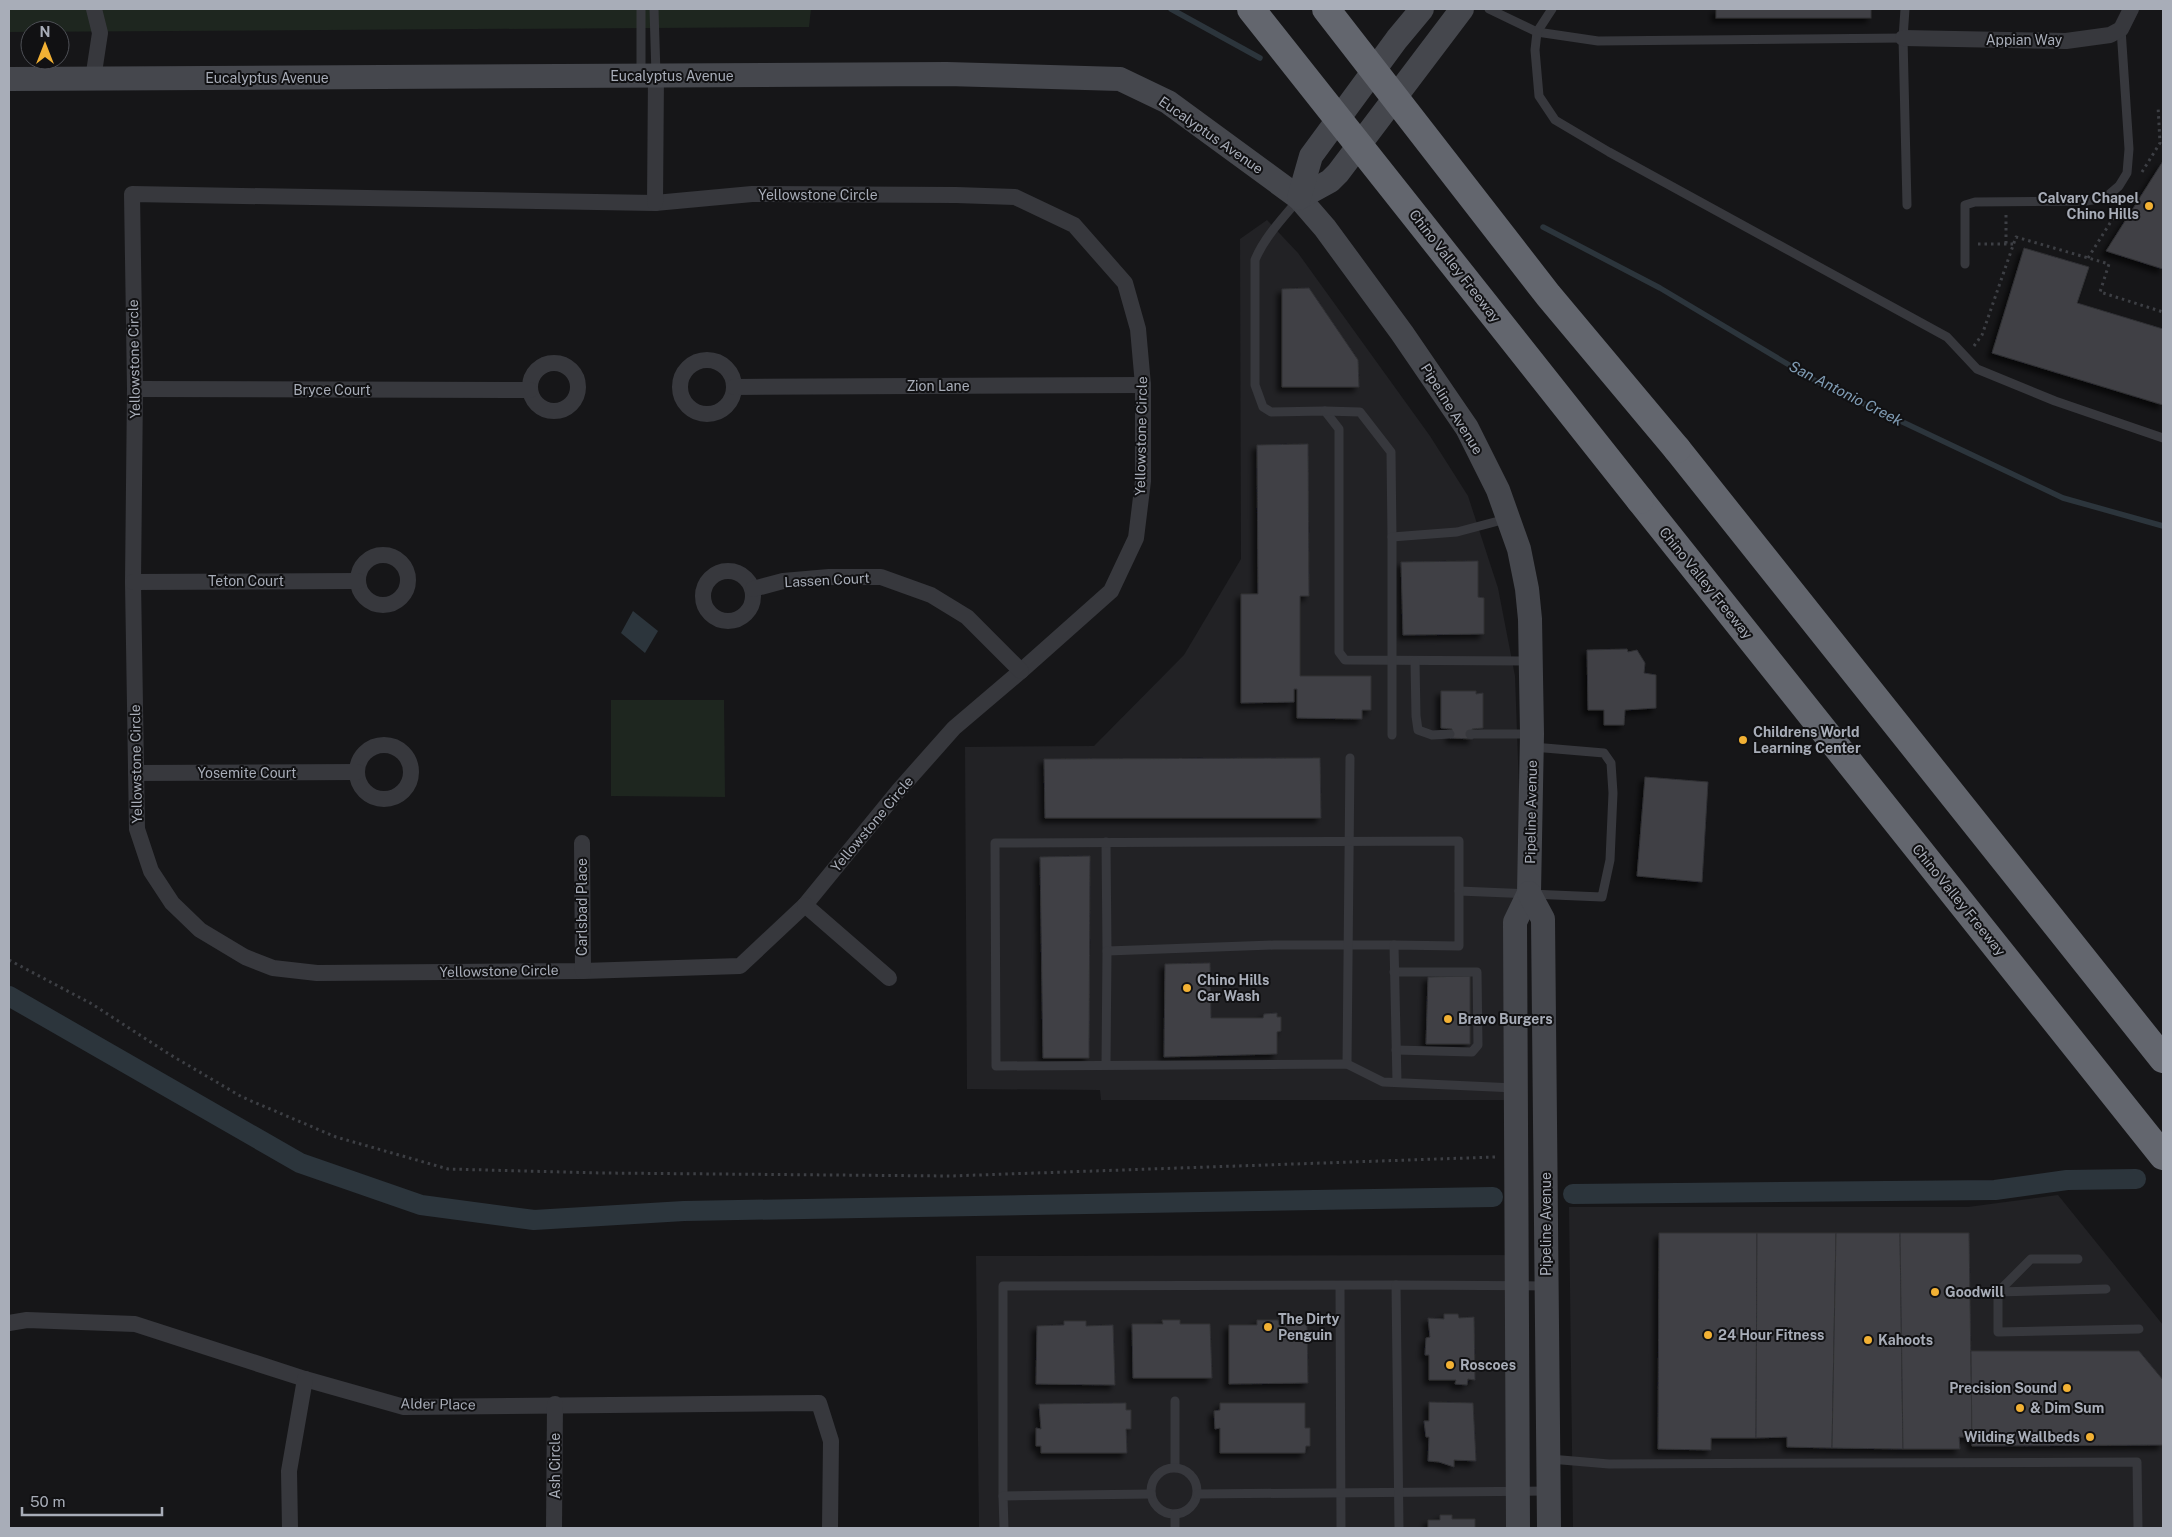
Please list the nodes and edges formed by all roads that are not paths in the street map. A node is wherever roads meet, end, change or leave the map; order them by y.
1 (94, 9) edge
2 (641, 9) edge
3 (654, 9) edge
4 (1251, 9) edge
5 (1326, 9) edge
6 (1422, 9) edge
7 (1462, 9) edge
8 (1489, 9) edge
9 (1552, 9) edge
10 (1904, 9) edge
11 (2131, 9) edge
12 (2121, 29) junction
13 (1537, 32) junction
14 (1903, 38) junction
15 (649, 76) junction
16 (9, 79) edge
17 (93, 79) junction
18 (1299, 198) junction
19 (655, 204) junction
20 (1907, 205) dead end
21 (1965, 264) dead end
22 (1143, 385) junction
23 (734, 387) dead end
24 (135, 389) junction
25 (530, 390) dead end
26 (1325, 411) junction
27 (2163, 438) edge
28 (1509, 519) junction
29 (1392, 537) junction
30 (358, 581) dead end
31 (133, 582) junction
32 (753, 589) dead end
33 (1392, 661) junction
34 (1416, 661) junction
35 (1532, 661) junction
36 (1021, 671) junction
37 (1450, 734) dead end
38 (1470, 734) dead end
39 (1392, 735) dead end
40 (1532, 740) junction
41 (1350, 758) dead end
42 (357, 772) dead end
43 (136, 773) junction
44 (1350, 841) junction
45 (1106, 842) junction
46 (582, 844) dead end
47 (1459, 892) junction
48 (1529, 893) junction
49 (805, 905) junction
50 (1394, 945) junction
51 (1349, 946) junction
52 (1107, 951) junction
53 (583, 971) junction
54 (1394, 972) junction
55 (889, 978) dead end
56 (1396, 1050) junction
57 (2163, 1059) edge
58 (1347, 1064) junction
59 (1106, 1065) junction
60 (1397, 1082) junction
61 (1515, 1088) junction
62 (2163, 1156) edge
63 (2078, 1259) dead end
64 (1396, 1285) junction
65 (1517, 1285) junction
66 (1340, 1286) junction
67 (1546, 1286) junction
68 (2106, 1290) dead end
69 (1998, 1292) junction
70 (9, 1323) edge
71 (2139, 1329) dead end
72 (305, 1379) junction
73 (1175, 1401) dead end
74 (555, 1404) junction
75 (1549, 1459) junction
76 (1175, 1467) junction
77 (1518, 1490) junction
78 (1550, 1491) junction
79 (1151, 1494) junction
80 (1198, 1494) junction
81 (1340, 1494) junction
82 (1399, 1494) junction
83 (1003, 1496) junction
84 (1175, 1514) junction
85 (290, 1528) edge
86 (554, 1528) edge
87 (830, 1528) edge
88 (1004, 1528) edge
89 (1175, 1528) edge
90 (1341, 1528) edge
91 (1399, 1528) edge
92 (1518, 1528) edge
93 (1549, 1528) edge
94 (2138, 1528) edge

1 - 17 street
2 - 15 lane
3 - 15 lane
4 - 62 highway, Chino Valley Freeway, bridge
5 - 57 highway, bridge
6 - 18 main road
7 - 18 main road
8 - 13 lane
9 - 13 lane
10 - 14 lane
11 - 12 street
12 - 14 street, Appian Way
12 - 21 lane
13 - 14 lane
13 - 27 lane
14 - 20 lane
15 - 17 main road, Eucalyptus Avenue
15 - 18 main road, Eucalyptus Avenue
15 - 19 street
16 - 17 main road, Eucalyptus Avenue
18 - 26 lane
18 - 28 main road, Pipeline Avenue
19 - 22 street, Yellowstone Circle
19 - 24 street, Yellowstone Circle
22 - 23 street, Zion Lane
22 - 36 street, Yellowstone Circle
24 - 25 street, Bryce Court
24 - 31 street, Yellowstone Circle
26 - 29 lane
26 - 33 lane
28 - 29 lane
28 - 35 main road, Pipeline Avenue
29 - 33 lane
30 - 31 street, Teton Court
31 - 43 street, Yellowstone Circle
32 - 36 street, Lassen Court
33 - 34 lane
33 - 39 lane
34 - 35 lane
34 - 37 lane
35 - 40 main road, Pipeline Avenue
36 - 49 street, Yellowstone Circle
38 - 40 lane
40 - 48 main road, Pipeline Avenue
40 - 48 lane
41 - 44 lane
42 - 43 street, Yosemite Court
43 - 53 street, Yellowstone Circle
44 - 45 lane
44 - 47 lane
44 - 51 lane
45 - 52 lane
45 - 59 lane
46 - 53 street, Carlsbad Place
47 - 48 lane
47 - 50 lane
48 - 61 main road, Pipeline Avenue
48 - 67 main road, Pipeline Avenue
49 - 53 street, Yellowstone Circle
49 - 55 street
50 - 51 lane
50 - 54 lane
51 - 52 lane
51 - 58 lane
52 - 59 lane
54 - 56 lane
54 - 56 lane
56 - 60 lane
58 - 59 lane
58 - 60 lane
60 - 61 lane
61 - 65 main road, Pipeline Avenue
63 - 69 lane
64 - 65 lane
64 - 66 lane
64 - 82 lane
65 - 67 lane
65 - 77 main road, Pipeline Avenue
66 - 81 lane
66 - 83 lane
67 - 75 main road, Pipeline Avenue
68 - 69 lane
69 - 71 lane
70 - 72 street, Alder Place
72 - 74 street, Alder Place
72 - 85 street
73 - 76 lane
74 - 86 street, Ash Circle
74 - 87 street, Alder Place
75 - 78 main road, Pipeline Avenue
75 - 94 lane
76 - 79 lane
76 - 80 lane
77 - 78 lane
77 - 82 lane
77 - 92 main road, Pipeline Avenue
78 - 93 main road, Pipeline Avenue
79 - 83 lane
79 - 84 lane
80 - 81 lane
80 - 84 lane
81 - 82 lane
81 - 90 lane
82 - 91 lane
83 - 88 lane
84 - 89 lane

